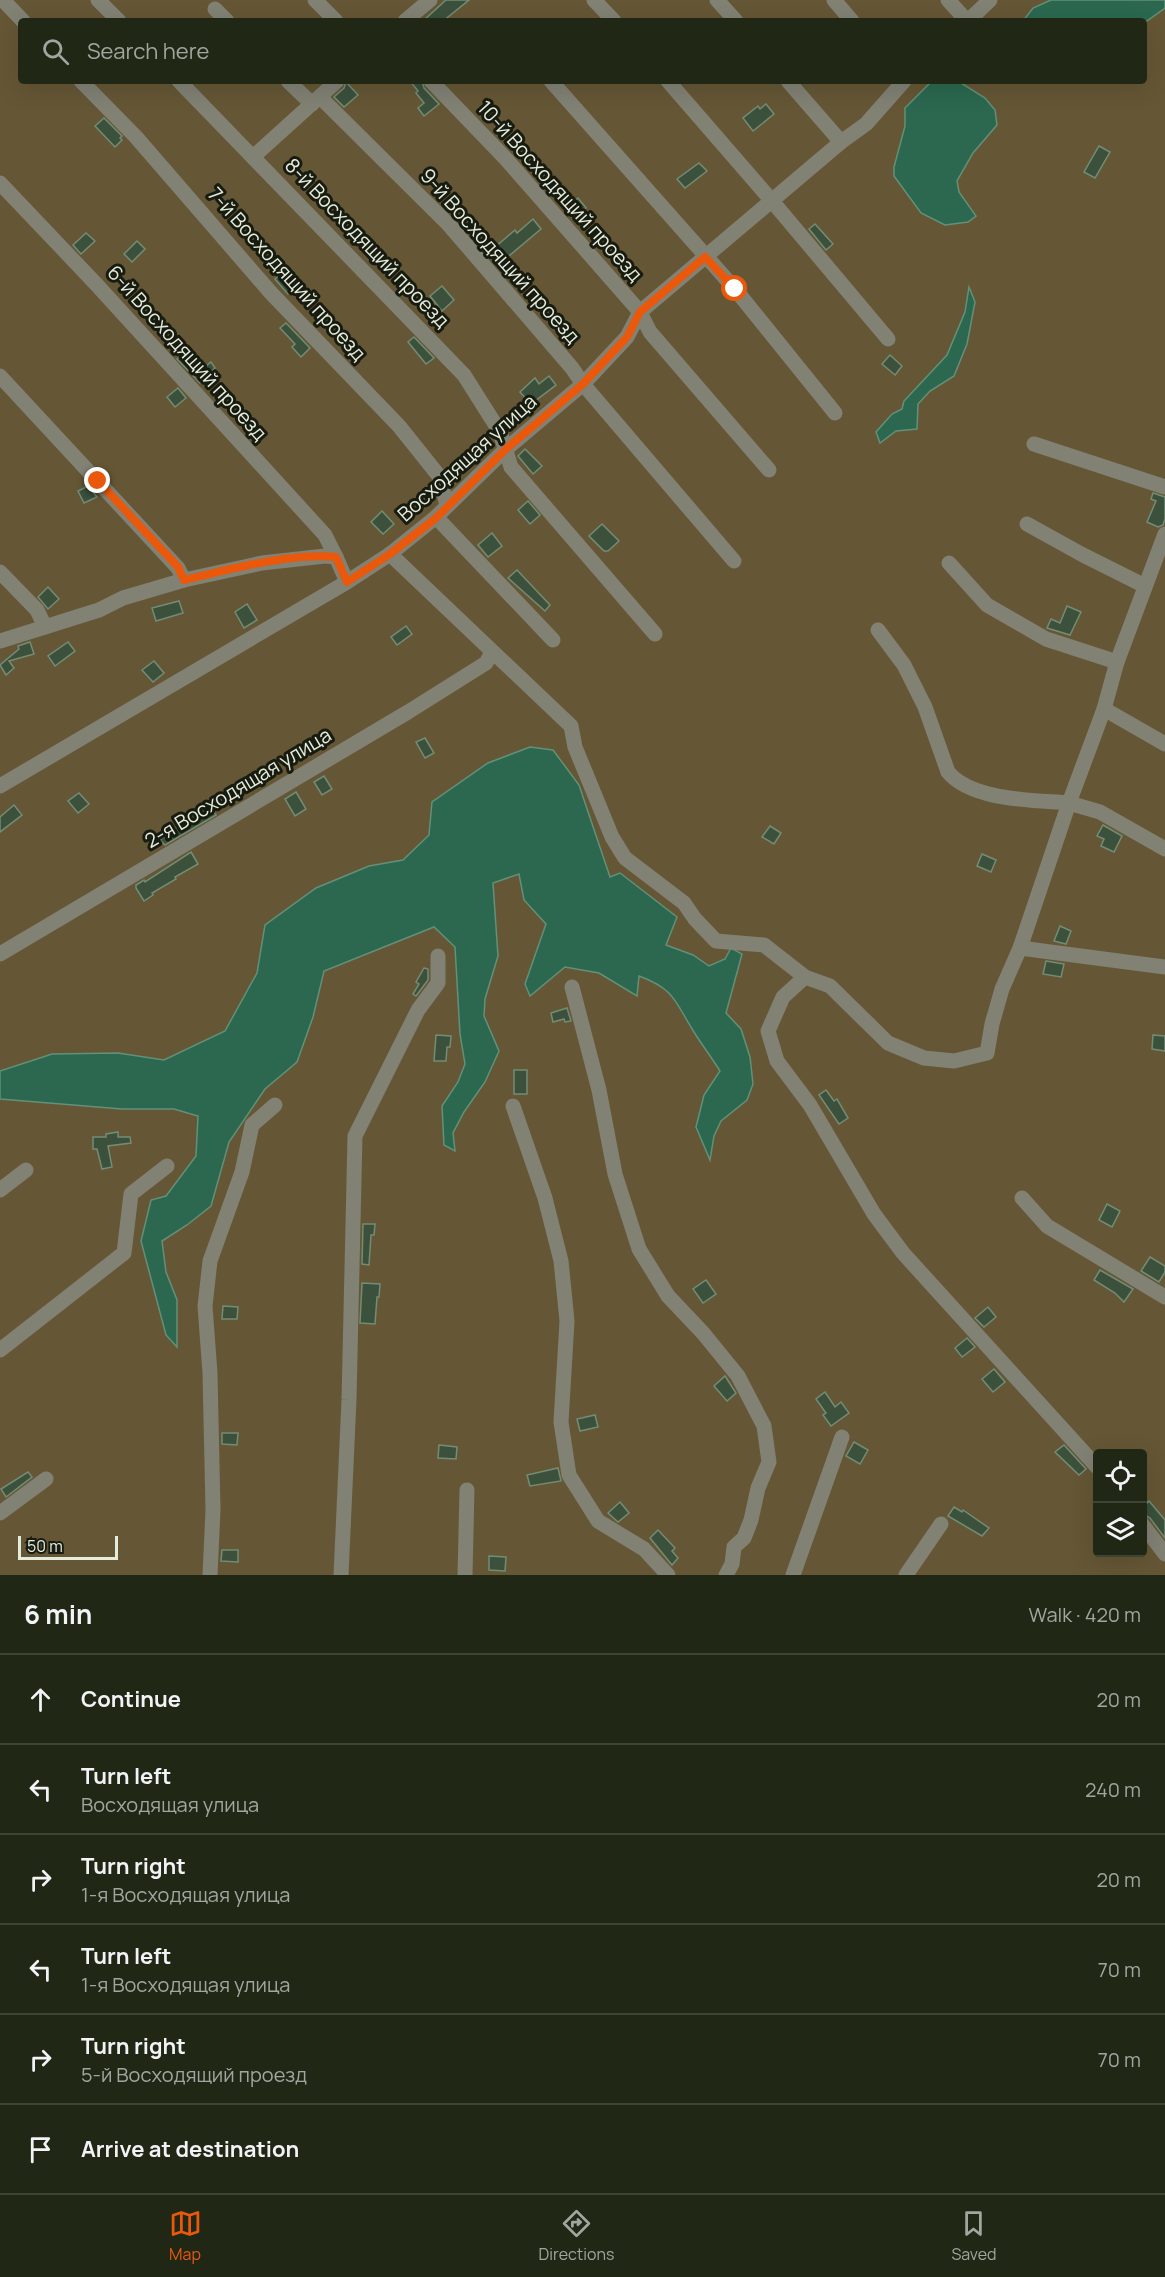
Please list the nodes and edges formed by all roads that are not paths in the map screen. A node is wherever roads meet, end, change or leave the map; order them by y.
1 (3, 0) edge
2 (98, 0) edge
3 (315, 0) edge
4 (594, 0) edge
5 (717, 0) edge
6 (834, 0) edge
7 (948, 0) edge
8 (990, 0) edge
9 (423, 2) edge
10 (215, 9) dead end
11 (20, 18) edge
12 (116, 18) edge
13 (224, 18) edge
14 (333, 18) edge
15 (408, 18) edge
16 (611, 18) edge
17 (733, 18) edge
18 (849, 18) edge
19 (965, 18) edge
20 (971, 18) edge
21 (84, 84) edge
22 (182, 84) edge
23 (292, 84) edge
24 (335, 84) edge
25 (434, 84) edge
26 (554, 84) edge
27 (671, 84) edge
28 (791, 84) edge
29 (899, 84) edge
30 (316, 100) junction
31 (841, 142) junction
32 (254, 156) junction
33 (0, 183) edge
34 (772, 201) junction
35 (705, 257) junction
36 (640, 312) junction
37 (888, 339) dead end
38 (0, 376) edge
39 (583, 384) junction
40 (835, 413) dead end
41 (1034, 444) dead end
42 (506, 449) junction
43 (769, 470) dead end
44 (1165, 487) edge
45 (447, 505) junction
46 (436, 518) junction
47 (1027, 524) dead end
48 (1165, 534) edge
49 (390, 554) junction
50 (336, 557) junction
51 (734, 561) dead end
52 (949, 563) dead end
53 (0, 572) edge
54 (184, 580) junction
55 (347, 582) junction
56 (1145, 586) junction
57 (45, 627) junction
58 (878, 630) dead end
59 (655, 634) dead end
60 (554, 640) dead end
61 (0, 641) edge
62 (492, 652) junction
63 (1117, 662) junction
64 (1104, 708) junction
65 (1165, 744) edge
66 (0, 786) edge
67 (1069, 803) junction
68 (1165, 849) edge
69 (1020, 948) junction
70 (0, 954) edge
71 (438, 956) dead end
72 (1165, 967) edge
73 (805, 976) junction
74 (572, 987) dead end
75 (275, 1105) dead end
76 (513, 1106) dead end
77 (167, 1166) dead end
78 (26, 1170) dead end
79 (0, 1190) edge
80 (1022, 1198) dead end
81 (1165, 1297) edge
82 (0, 1350) edge
83 (842, 1437) dead end
84 (1093, 1462) edge
85 (46, 1479) dead end
86 (467, 1490) dead end
87 (0, 1513) edge
88 (941, 1524) dead end
89 (1147, 1529) edge
90 (1165, 1554) edge
91 (210, 1575) edge
92 (341, 1575) edge
93 (465, 1575) edge
94 (668, 1575) edge
95 (726, 1575) edge
96 (793, 1575) edge
97 (906, 1575) edge

1 - 11 street
2 - 12 street
3 - 14 street
4 - 16 street
5 - 17 street
6 - 18 street
7 - 19 street
8 - 20 street
9 - 15 street
10 - 13 street
21 - 45 street, 7-й Восходящий проезд
22 - 32 street, 8-й Восходящий проезд
23 - 30 street, 9-й Восходящий проезд
24 - 30 street
25 - 36 street, 10-й Восходящий проезд
26 - 35 street
27 - 34 street
28 - 31 street
29 - 31 street, Восходящая улица
30 - 32 street
30 - 39 street, 9-й Восходящий проезд
31 - 34 street, Восходящая улица
32 - 42 street, 8-й Восходящий проезд
33 - 50 street, 6-й Восходящий проезд
34 - 35 street, Восходящая улица
34 - 37 street
35 - 36 street, Восходящая улица
35 - 40 street
36 - 39 street, Восходящая улица
36 - 43 street, 10-й Восходящий проезд
38 - 54 street
39 - 42 street, Восходящая улица
39 - 51 street, 9-й Восходящий проезд
41 - 44 street
42 - 45 street, Восходящая улица
42 - 59 street, 8-й Восходящий проезд
45 - 46 street, Восходящая улица
46 - 49 street, Восходящая улица
46 - 60 street
47 - 56 street
48 - 56 street
49 - 55 street, Восходящая улица
49 - 62 street
50 - 54 street
50 - 55 street, 6-й Восходящий проезд
52 - 63 street
53 - 57 street
54 - 57 street
55 - 66 street, Восходящая улица
56 - 63 street
57 - 61 street
58 - 67 street
62 - 70 street, 2-я Восходящая улица
62 - 73 street
63 - 64 street
64 - 65 street
64 - 67 street
67 - 68 street
67 - 69 street
69 - 72 street
69 - 73 street
71 - 92 street
73 - 84 street
74 - 95 street
75 - 91 street
76 - 94 street
77 - 82 street
78 - 79 street
80 - 81 street
83 - 96 street
85 - 87 street
86 - 93 street
88 - 97 street
89 - 90 street

